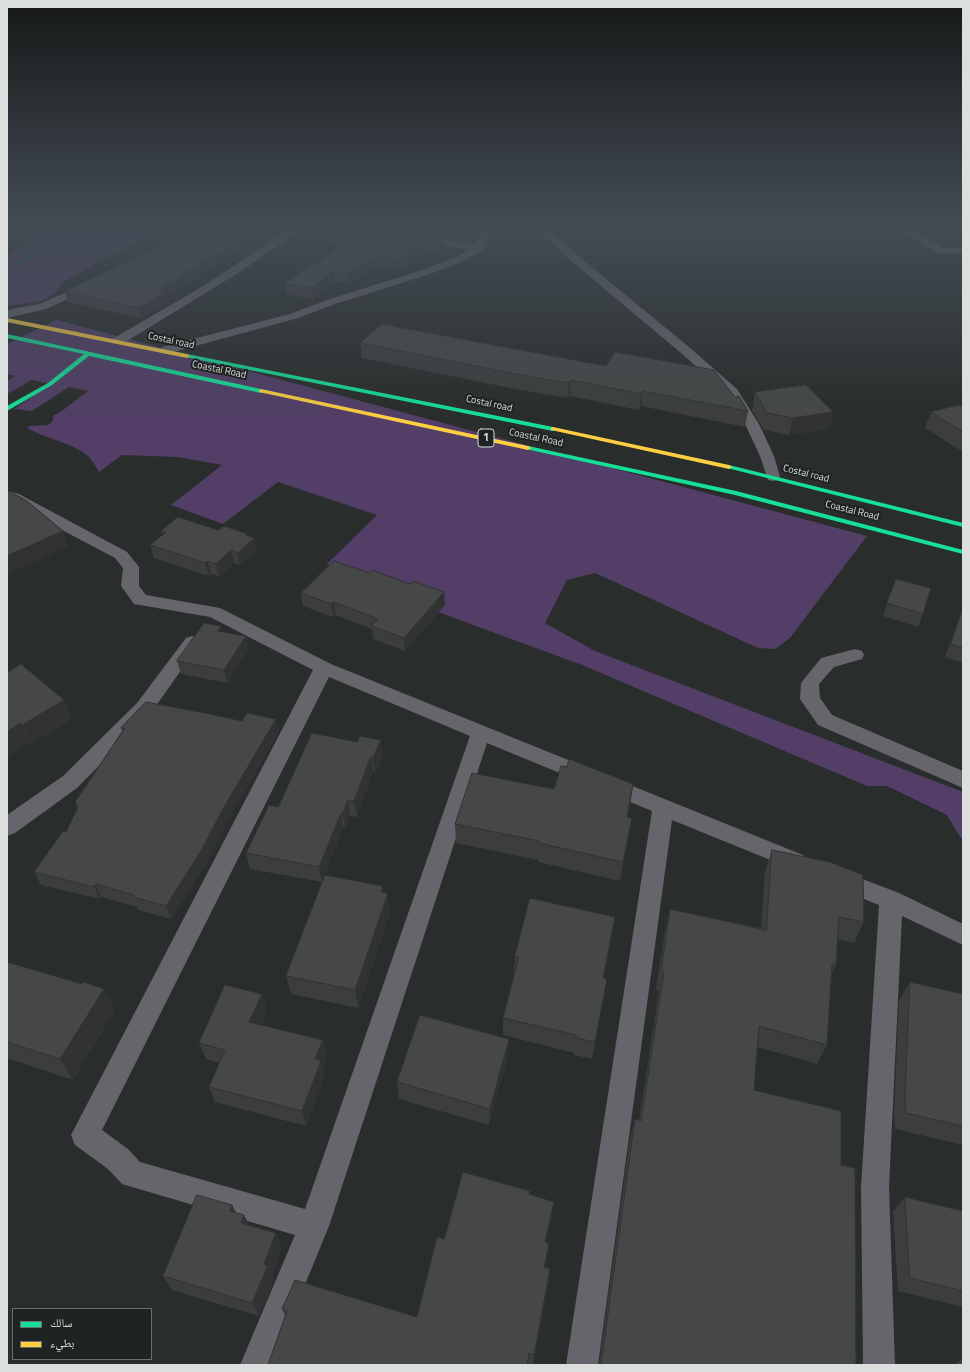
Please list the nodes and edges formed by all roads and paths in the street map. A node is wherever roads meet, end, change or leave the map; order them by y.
1 (74, 292) edge
2 (201, 292) edge
3 (361, 292) edge
4 (615, 292) edge
5 (7, 314) edge
6 (7, 320) edge
7 (7, 336) edge
8 (118, 341) junction
9 (166, 350) junction
10 (89, 353) junction
11 (7, 409) edge
12 (773, 477) junction
13 (9, 498) edge
14 (963, 515) edge
15 (963, 525) edge
16 (963, 552) edge
17 (214, 612) junction
18 (855, 656) dead end
19 (324, 668) junction
20 (480, 732) junction
21 (963, 780) edge
22 (663, 808) junction
23 (7, 827) edge
24 (891, 900) junction
25 (963, 935) edge
26 (314, 1226) junction
27 (256, 1365) edge
28 (582, 1365) edge
29 (879, 1365) edge

1 - 5 street
2 - 8 street
3 - 9 street
4 - 12 street
6 - 8 main road, Costal road / 1
7 - 10 main road, Coastal Road / 1
8 - 9 main road, Costal road / 1
9 - 12 main road, Costal road / 1
10 - 11 main road
10 - 16 main road, Coastal Road / 1
12 - 14 main road
12 - 15 main road, Costal road / 1
13 - 17 street
17 - 19 street
17 - 23 street
18 - 21 street
19 - 20 street
19 - 26 street
20 - 22 street
20 - 26 street
22 - 24 street
22 - 28 street
24 - 25 street
24 - 29 street
26 - 27 street

